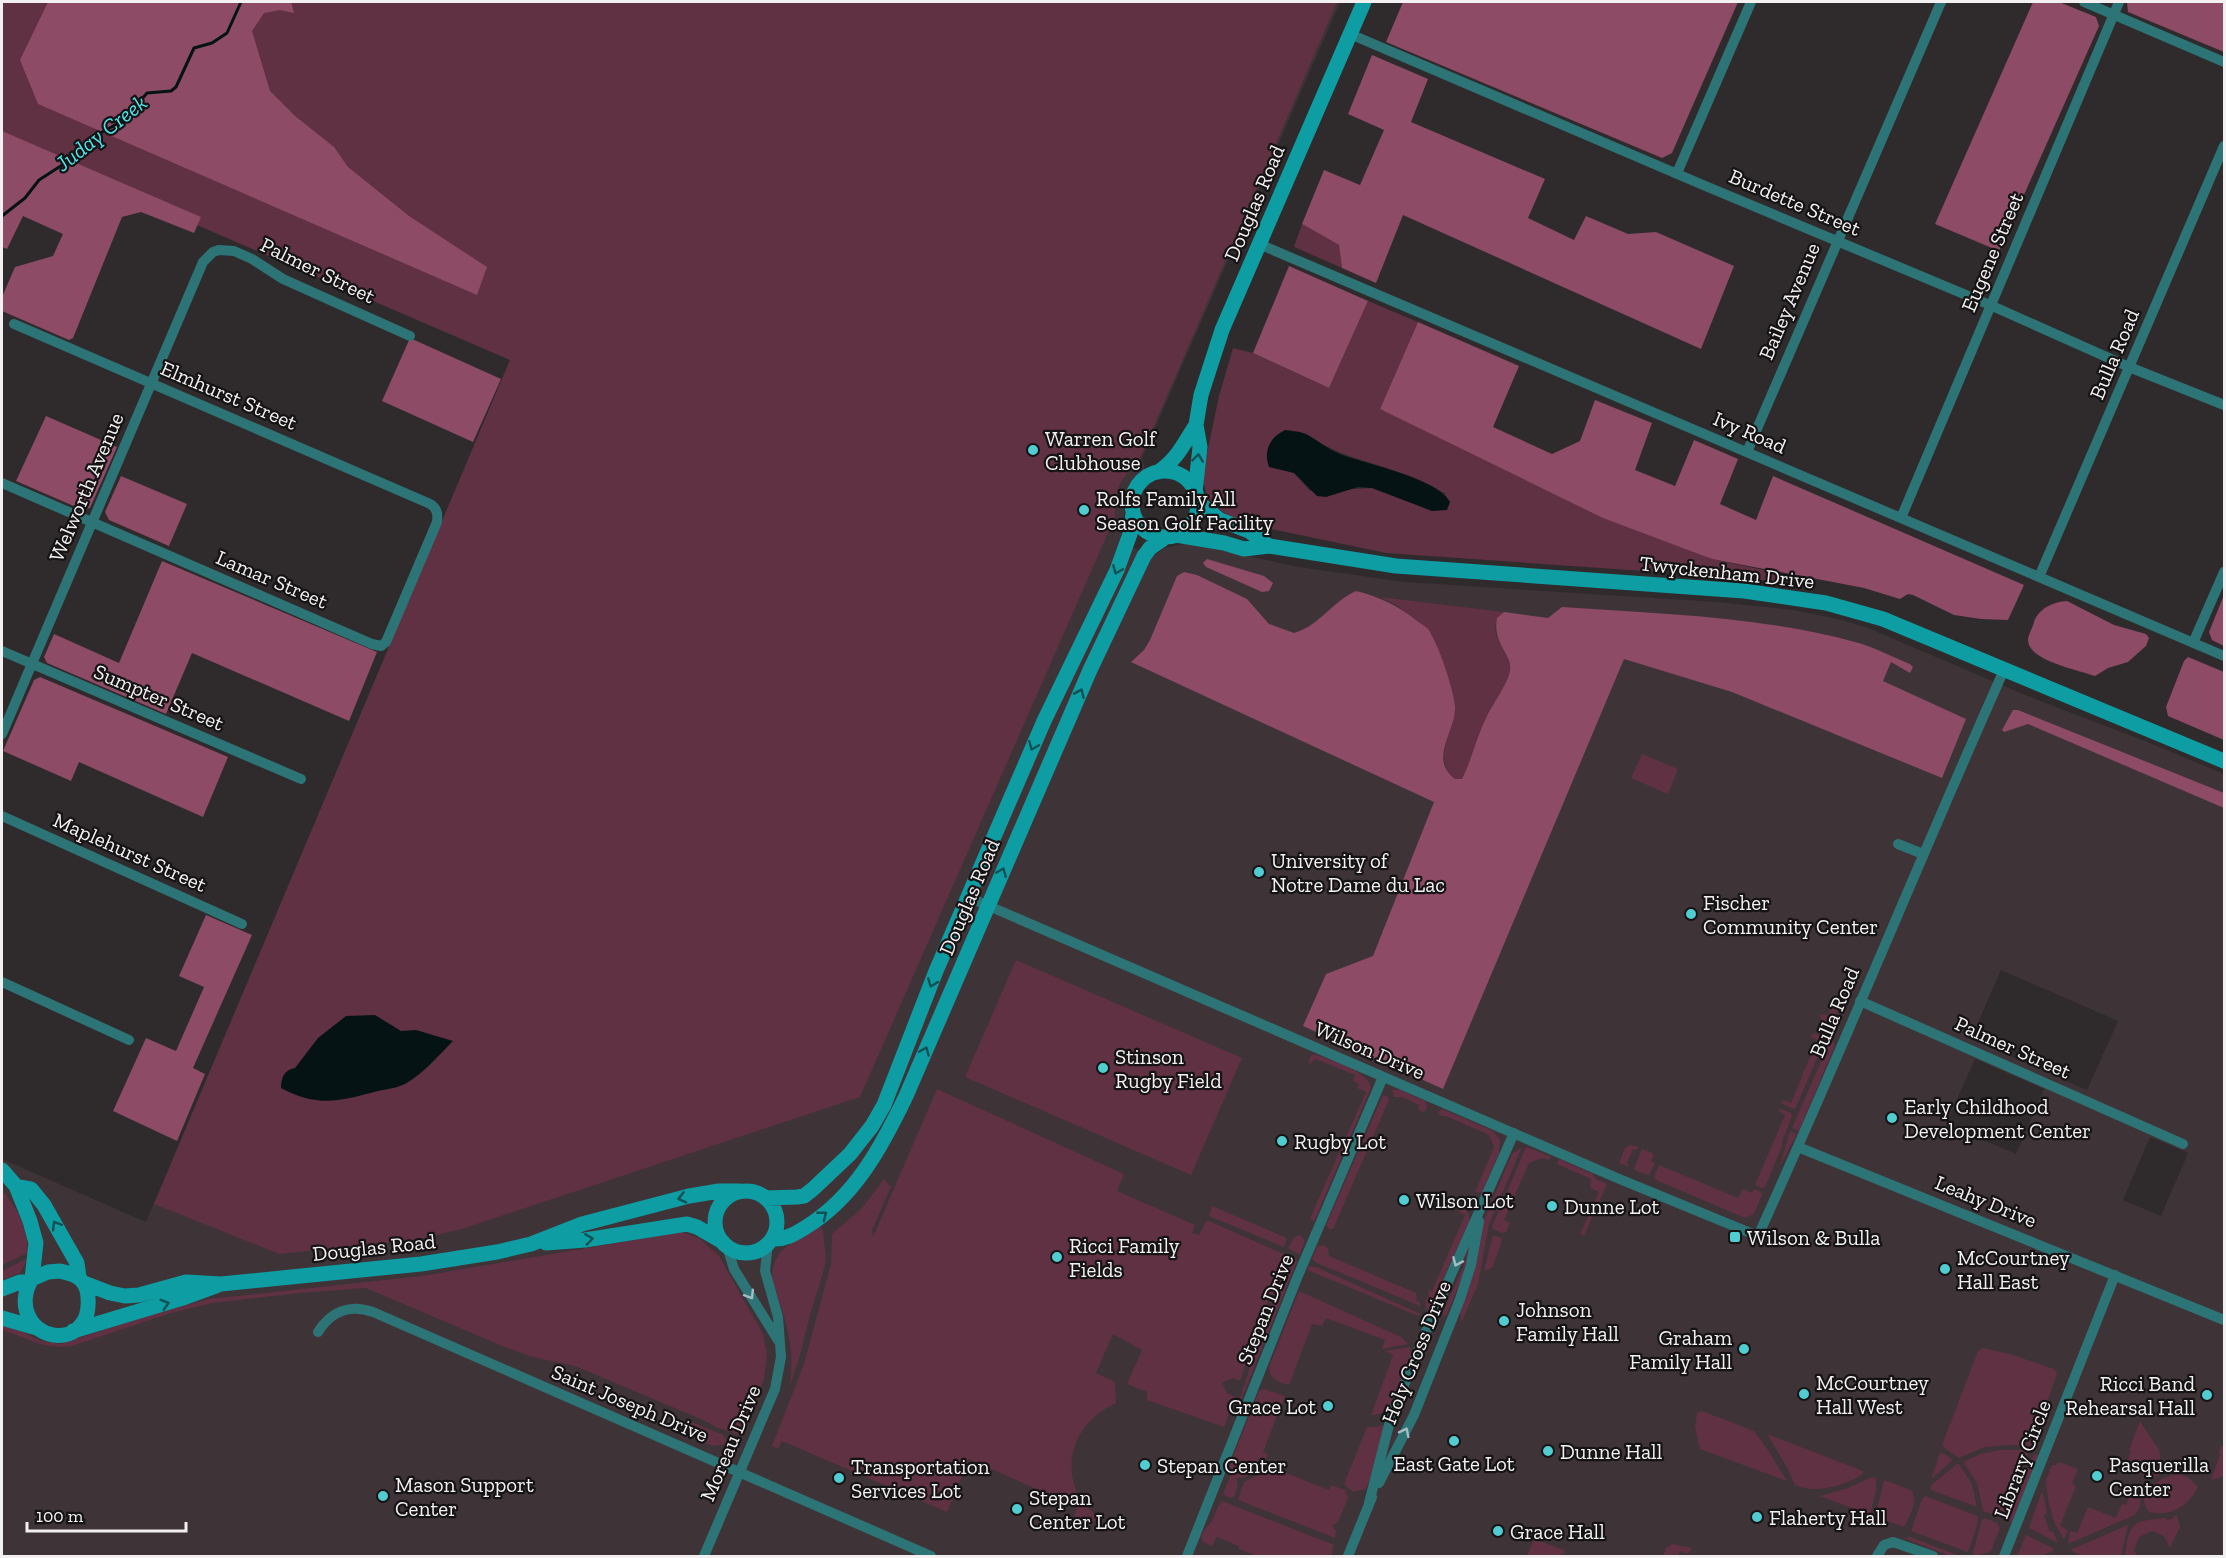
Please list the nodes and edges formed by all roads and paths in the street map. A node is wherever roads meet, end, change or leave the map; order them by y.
1 (1364, 2) edge
2 (1751, 2) edge
3 (1941, 2) edge
4 (2084, 2) edge
5 (2119, 2) edge
6 (2114, 14) junction
7 (1350, 34) junction
8 (2224, 62) edge
9 (2224, 146) edge
10 (1677, 173) junction
11 (1836, 241) junction
12 (1259, 244) junction
13 (208, 256) joint
14 (1990, 305) junction
15 (14, 324) dead end
16 (410, 336) dead end
17 (2129, 367) junction
18 (151, 383) junction
19 (2224, 405) edge
20 (1196, 425) junction
21 (1747, 452) junction
22 (1158, 472) junction
23 (2, 483) edge
24 (1196, 496) junction
25 (428, 503) joint
26 (1133, 514) junction
27 (1901, 518) junction
28 (93, 523) junction
29 (1171, 536) junction
30 (1269, 546) junction
31 (2224, 572) edge
32 (2039, 577) junction
33 (2193, 643) junction
34 (2, 651) edge
35 (2224, 656) edge
36 (31, 664) junction
37 (2004, 670) junction
38 (2, 734) edge
39 (2224, 761) edge
40 (301, 779) dead end
41 (2, 816) edge
42 (1898, 844) dead end
43 (1923, 854) junction
44 (968, 897) junction
45 (988, 905) junction
46 (242, 924) dead end
47 (2, 982) edge
48 (1860, 1001) junction
49 (129, 1040) dead end
50 (1383, 1077) junction
51 (1514, 1133) junction
52 (2183, 1144) dead end
53 (1798, 1147) junction
54 (2, 1170) edge
55 (16, 1186) junction
56 (740, 1191) junction
57 (766, 1198) junction
58 (1481, 1209) junction
59 (1758, 1236) joint
60 (770, 1241) junction
61 (531, 1244) junction
62 (725, 1244) junction
63 (2115, 1275) junction
64 (31, 1280) junction
65 (82, 1280) junction
66 (221, 1284) junction
67 (2, 1289) edge
68 (2, 1318) edge
69 (2224, 1320) edge
70 (37, 1328) junction
71 (73, 1332) junction
72 (318, 1332) dead end
73 (779, 1341) junction
74 (741, 1472) junction
75 (1369, 1503) junction
76 (704, 1557) edge
77 (931, 1557) edge
78 (1187, 1557) edge
79 (1348, 1557) edge
80 (1877, 1557) edge
81 (1933, 1557) edge
82 (2004, 1557) edge

1 - 7 street, Douglas Road
2 - 10 street
3 - 11 street, Bailey Avenue
4 - 6 street
5 - 6 street, Eugene Street
6 - 8 street
6 - 14 street, Eugene Street
7 - 10 street, Burdette Street
7 - 12 street, Douglas Road
9 - 17 street, Bulla Road
10 - 11 street, Burdette Street
11 - 14 street, Burdette Street
11 - 21 street, Bailey Avenue
12 - 20 street, Douglas Road
12 - 21 street, Ivy Road
13 - 16 street, Palmer Street
13 - 18 street, Welworth Avenue
14 - 17 street, Burdette Street
14 - 27 street, Eugene Street
15 - 18 street, Elmhurst Street
17 - 19 street, Burdette Street
17 - 32 street, Bulla Road
18 - 25 street, Elmhurst Street
18 - 28 street, Welworth Avenue
20 - 22 street, Douglas Road
24 -> 20 street, Douglas Road
21 - 27 street, Ivy Road
22 - 24 street
22 - 26 street
23 - 28 street, Lamar Street
24 - 29 street
24 - 30 street, Twyckenham Drive
25 - 28 street, Lamar Street
26 - 29 street
26 -> 44 street, Douglas Road
27 - 32 street, Ivy Road
28 - 36 street, Welworth Avenue
29 - 30 street, Twyckenham Drive
45 -> 29 street, Douglas Road
30 - 37 street, Twyckenham Drive
31 - 33 street
32 - 33 street, Ivy Road
33 - 35 street, Ivy Road
34 - 36 street, Sumpter Street
36 - 38 street, Welworth Avenue
36 - 40 street, Sumpter Street
37 - 39 street, Twyckenham Drive
37 - 43 street, Bulla Road
41 - 46 street, Maplehurst Street
42 - 43 street
43 - 48 street, Bulla Road
44 - 45 street, Wilson Drive
44 -> 57 street, Douglas Road
45 - 50 street, Wilson Drive
60 -> 45 street, Douglas Road
47 - 49 street
48 - 52 street, Palmer Street
48 - 53 street, Bulla Road
50 - 51 street, Wilson Drive
50 - 78 street, Stepan Drive
51 - 58 street, Holy Cross Drive
51 - 59 street, Wilson Drive
53 - 59 street, Bulla Road
53 - 63 street, Leahy Drive
54 - 55 street
55 - 64 street
65 -> 55 street
56 - 57 street
56 -> 61 street, Douglas Road
56 - 62 street
57 - 60 street
58 -> 75 street, Holy Cross Drive
75 -> 58 street, Holy Cross Drive
60 - 62 street
60 - 73 street, Moreau Drive
61 -> 62 street, Douglas Road
61 - 66 street, Douglas Road
62 -> 73 street
63 - 69 street, Leahy Drive
63 - 82 street, Library Circle
64 - 65 street
64 - 67 street
64 - 70 street
65 - 66 street, Douglas Road
65 - 71 street
71 -> 66 street, Douglas Road
68 - 70 street
70 - 71 street
72 - 74 street, Saint Joseph Drive
73 - 74 street, Moreau Drive
74 - 76 street, Moreau Drive
74 - 77 street, Saint Joseph Drive
75 - 79 street, Holy Cross Drive
80 - 81 street

